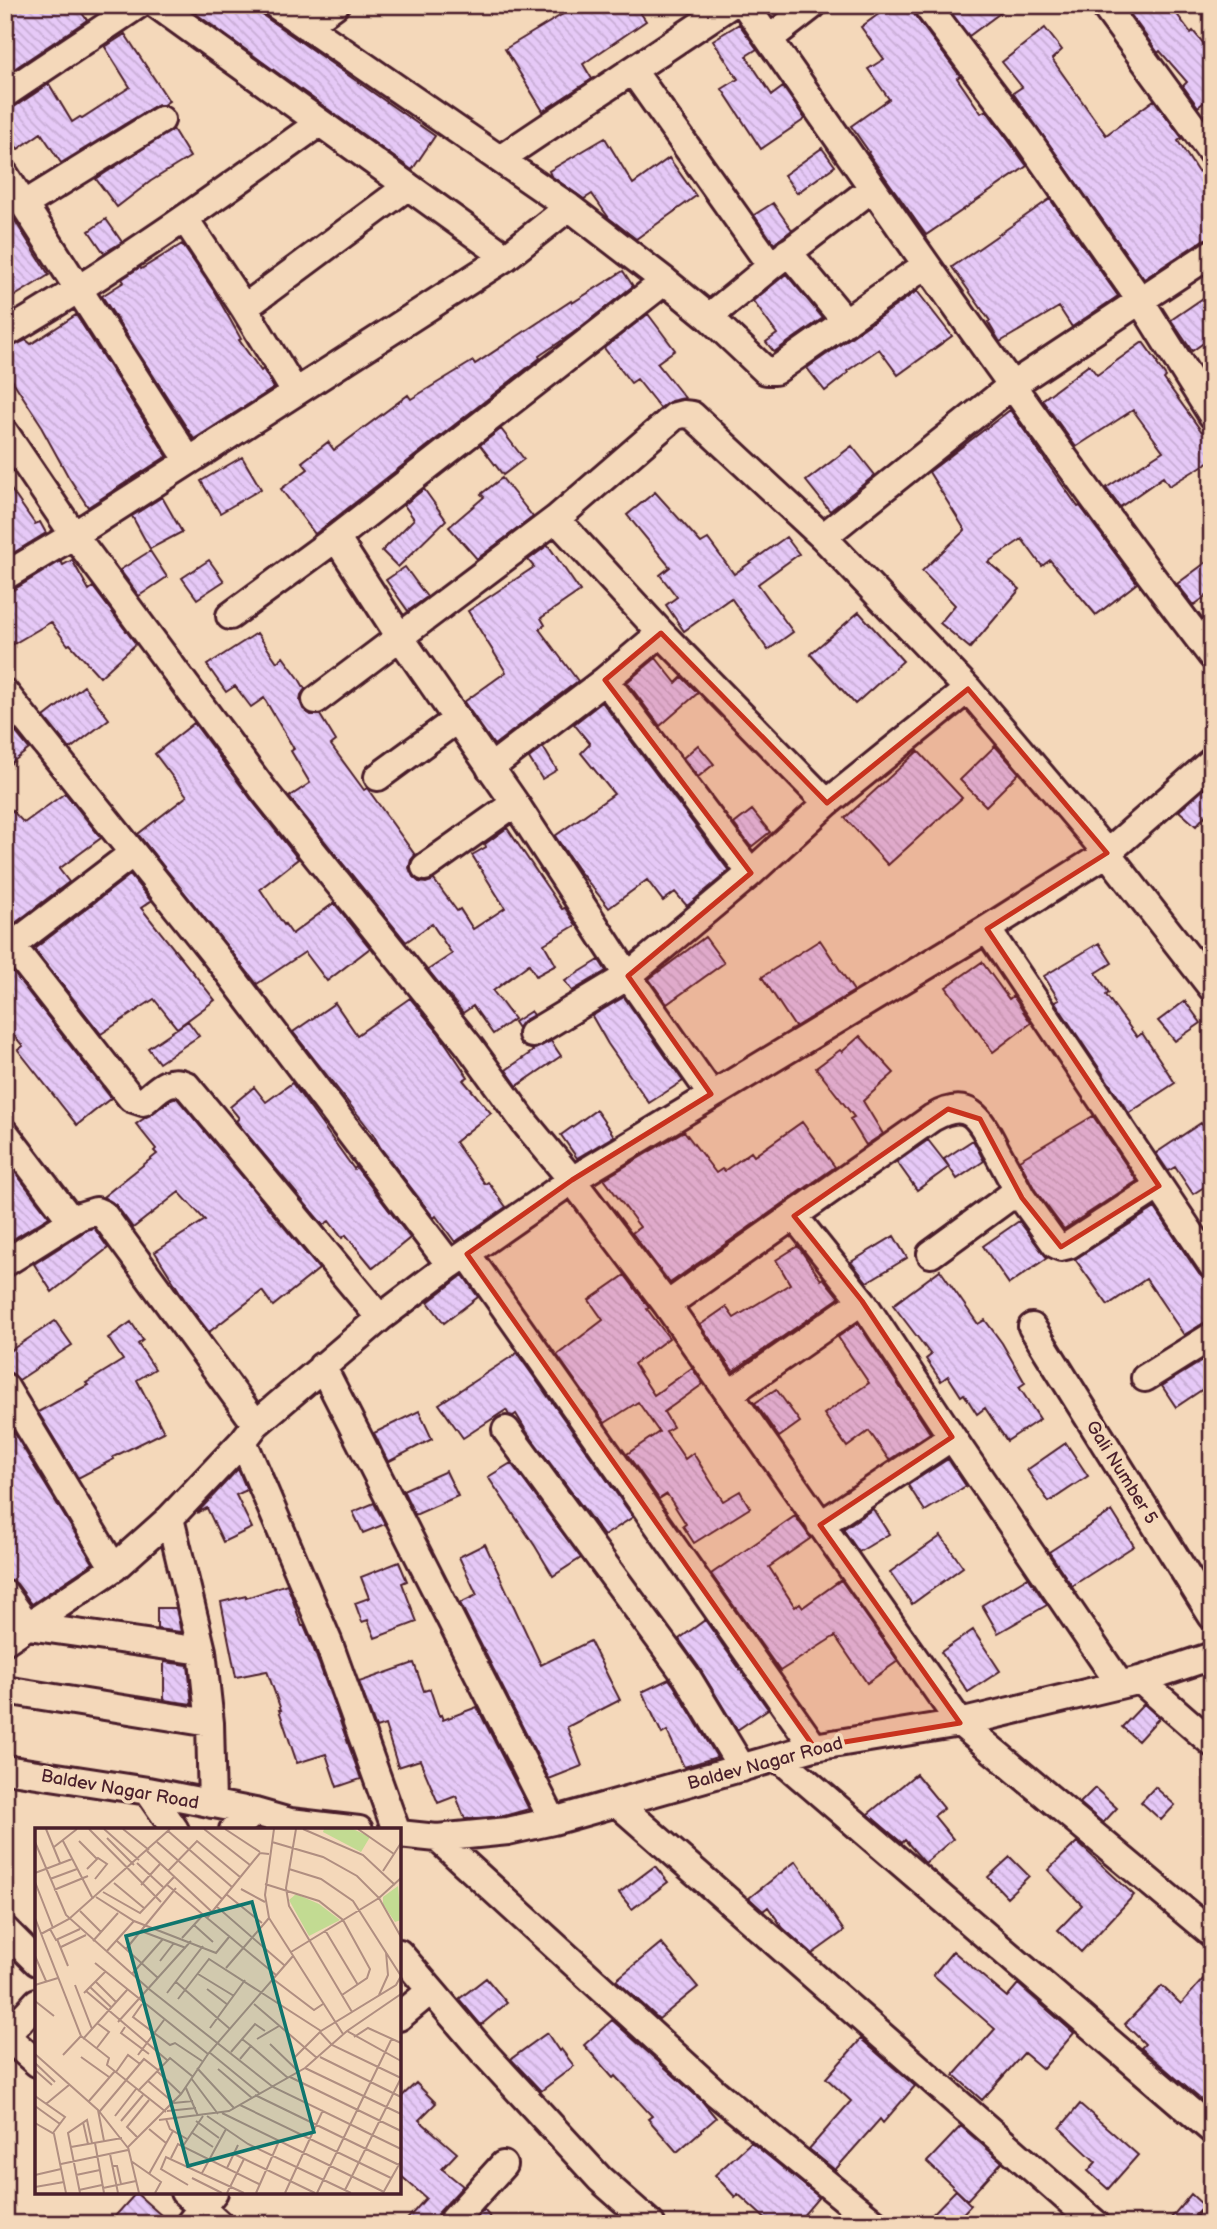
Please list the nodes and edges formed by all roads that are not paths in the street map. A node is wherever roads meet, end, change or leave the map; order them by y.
1 (138, 5) edge
2 (157, 5) edge
3 (276, 5) edge
4 (335, 5) edge
5 (730, 5) edge
6 (745, 5) edge
7 (813, 5) edge
8 (926, 5) edge
9 (1104, 5) edge
10 (306, 26) junction
11 (769, 39) junction
12 (633, 71) junction
13 (5, 94) edge
14 (161, 120) dead end
15 (319, 123) junction
16 (1212, 153) edge
17 (500, 159) junction
18 (5, 175) edge
19 (408, 186) junction
20 (872, 189) junction
21 (24, 204) junction
22 (569, 207) junction
23 (185, 219) junction
24 (1212, 253) edge
25 (506, 257) junction
26 (780, 259) junction
27 (926, 265) junction
28 (666, 281) junction
29 (79, 290) junction
30 (1140, 300) junction
31 (244, 308) junction
32 (709, 317) junction
33 (846, 322) junction
34 (5, 334) edge
35 (1011, 386) junction
36 (295, 392) junction
37 (1212, 415) edge
38 (5, 433) edge
39 (189, 461) junction
40 (556, 519) junction
41 (74, 535) junction
42 (824, 537) junction
43 (336, 538) junction
44 (5, 576) edge
45 (230, 615) dead end
46 (661, 633) junction
47 (400, 638) junction
48 (1212, 656) edge
49 (605, 680) junction
50 (968, 689) junction
51 (5, 693) edge
52 (316, 700) dead end
53 (456, 720) junction
54 (1212, 761) edge
55 (490, 768) junction
56 (378, 777) dead end
57 (515, 803) junction
58 (827, 803) junction
59 (133, 853) junction
60 (1107, 853) junction
61 (425, 867) dead end
62 (751, 873) junction
63 (987, 929) junction
64 (8, 944) edge
65 (628, 976) junction
66 (1212, 988) edge
67 (532, 1034) dead end
68 (711, 1094) junction
69 (5, 1133) edge
70 (572, 1180) junction
71 (1159, 1185) junction
72 (1022, 1198) junction
73 (794, 1216) junction
74 (72, 1221) junction
75 (931, 1254) dead end
76 (459, 1260) junction
77 (5, 1262) edge
78 (1212, 1265) edge
79 (862, 1301) junction
80 (667, 1305) junction
81 (380, 1318) junction
82 (1032, 1327) dead end
83 (1212, 1336) edge
84 (322, 1366) junction
85 (1145, 1378) dead end
86 (5, 1387) edge
87 (729, 1394) junction
88 (506, 1430) dead end
89 (250, 1432) junction
90 (952, 1437) junction
91 (170, 1518) junction
92 (820, 1525) junction
93 (114, 1568) junction
94 (5, 1594) edge
95 (1212, 1616) edge
96 (28, 1626) junction
97 (5, 1641) edge
98 (202, 1651) junction
99 (1212, 1656) edge
100 (1130, 1681) junction
101 (5, 1690) edge
102 (210, 1723) junction
103 (960, 1723) junction
104 (1212, 1743) edge
105 (814, 1747) junction
106 (778, 1757) junction
107 (742, 1768) junction
108 (5, 1769) edge
109 (148, 1791) junction
110 (617, 1803) junction
111 (212, 1804) junction
112 (255, 1812) junction
113 (553, 1821) junction
114 (293, 1826) edge
115 (174, 1828) edge
116 (235, 1828) edge
117 (326, 1828) edge
118 (397, 1828) edge
119 (401, 1832) edge
120 (437, 1838) junction
121 (5, 1930) edge
122 (1212, 1934) edge
123 (401, 1955) edge
124 (35, 1960) edge
125 (430, 1991) junction
126 (35, 2005) edge
127 (401, 2015) edge
128 (6, 2036) edge
129 (35, 2061) edge
130 (1212, 2130) edge
131 (503, 2165) dead end
132 (1212, 2219) edge
133 (450, 2224) edge
134 (651, 2224) edge
135 (876, 2224) edge
136 (1096, 2224) edge
137 (1208, 2224) edge

1 - 13 street
2 - 15 street
3 - 10 street
4 - 10 street
5 - 12 street
6 - 11 street
7 - 11 street
8 - 30 street
9 - 16 street
10 - 17 street
11 - 20 street
12 - 17 street
12 - 26 street
14 - 21 street
15 - 19 street
15 - 23 street
17 - 22 street
18 - 21 street
19 - 25 street
19 - 31 street
20 - 26 street
20 - 27 street
21 - 29 street
22 - 25 street
22 - 28 street
23 - 29 street
23 - 31 street
24 - 30 street
25 - 36 street
26 - 32 street
26 - 33 street
27 - 33 street
27 - 35 street
28 - 32 street
28 - 43 street
29 - 34 street
29 - 39 street
30 - 35 street
30 - 37 street
31 - 36 street
32 - 33 street
35 - 42 street
35 - 48 street
36 - 39 street
38 - 41 street
39 - 41 street
40 - 42 street
40 - 46 street
40 - 47 street
41 - 44 street
41 - 70 street
42 - 50 street
43 - 45 street
43 - 47 street
46 - 49 street
46 - 58 street
47 - 52 street
47 - 53 street
49 - 55 street
49 - 62 street
50 - 58 street
50 - 60 street
51 - 59 street
53 - 55 street
53 - 56 street
54 - 60 street
55 - 57 street
57 - 61 street
57 - 65 street
58 - 62 street
59 - 64 street
59 - 76 street
60 - 63 street
60 - 66 street
62 - 65 street
63 - 68 street
63 - 71 street
64 - 81 street
65 - 67 street
65 - 68 street
68 - 70 street
69 - 74 street
70 - 76 street
70 - 80 street
71 - 72 street
71 - 78 street
72 - 73 street
72 - 75 street
73 - 79 street
73 - 80 street
74 - 77 street
74 - 89 street
76 - 81 street
76 - 105 street
79 - 87 street
79 - 90 street
80 - 87 street
81 - 84 street
82 - 95 street, Gali Number 5
83 - 85 street
84 - 89 street
84 - 113 street
86 - 93 street
87 - 92 street
88 - 107 street
89 - 91 street
89 - 118 street
90 - 92 street
90 - 100 street
91 - 93 street
91 - 98 street
92 - 103 street
93 - 96 street
94 - 96 street
96 - 97 street
96 - 98 street
98 - 102 street
99 - 100 street, Baldev Nagar Road
100 - 103 street, Baldev Nagar Road
100 - 104 street
101 - 102 street
102 - 111 street
103 - 105 street, Baldev Nagar Road
103 - 122 street
105 - 106 street, Baldev Nagar Road
106 - 107 street, Baldev Nagar Road
106 - 130 street
107 - 110 street, Baldev Nagar Road
108 - 109 street, Baldev Nagar Road
109 - 111 street, Baldev Nagar Road
109 - 115 street
110 - 113 street, Baldev Nagar Road
110 - 136 street
111 - 112 street, Baldev Nagar Road
112 - 114 street, Baldev Nagar Road
112 - 116 street
113 - 120 street, Baldev Nagar Road
114 - 117 street, Baldev Nagar Road
119 - 120 street, Baldev Nagar Road
120 - 135 street
121 - 124 street
123 - 125 street
125 - 127 street
125 - 134 street
126 - 128 street
128 - 129 street
131 - 133 street
132 - 137 street

